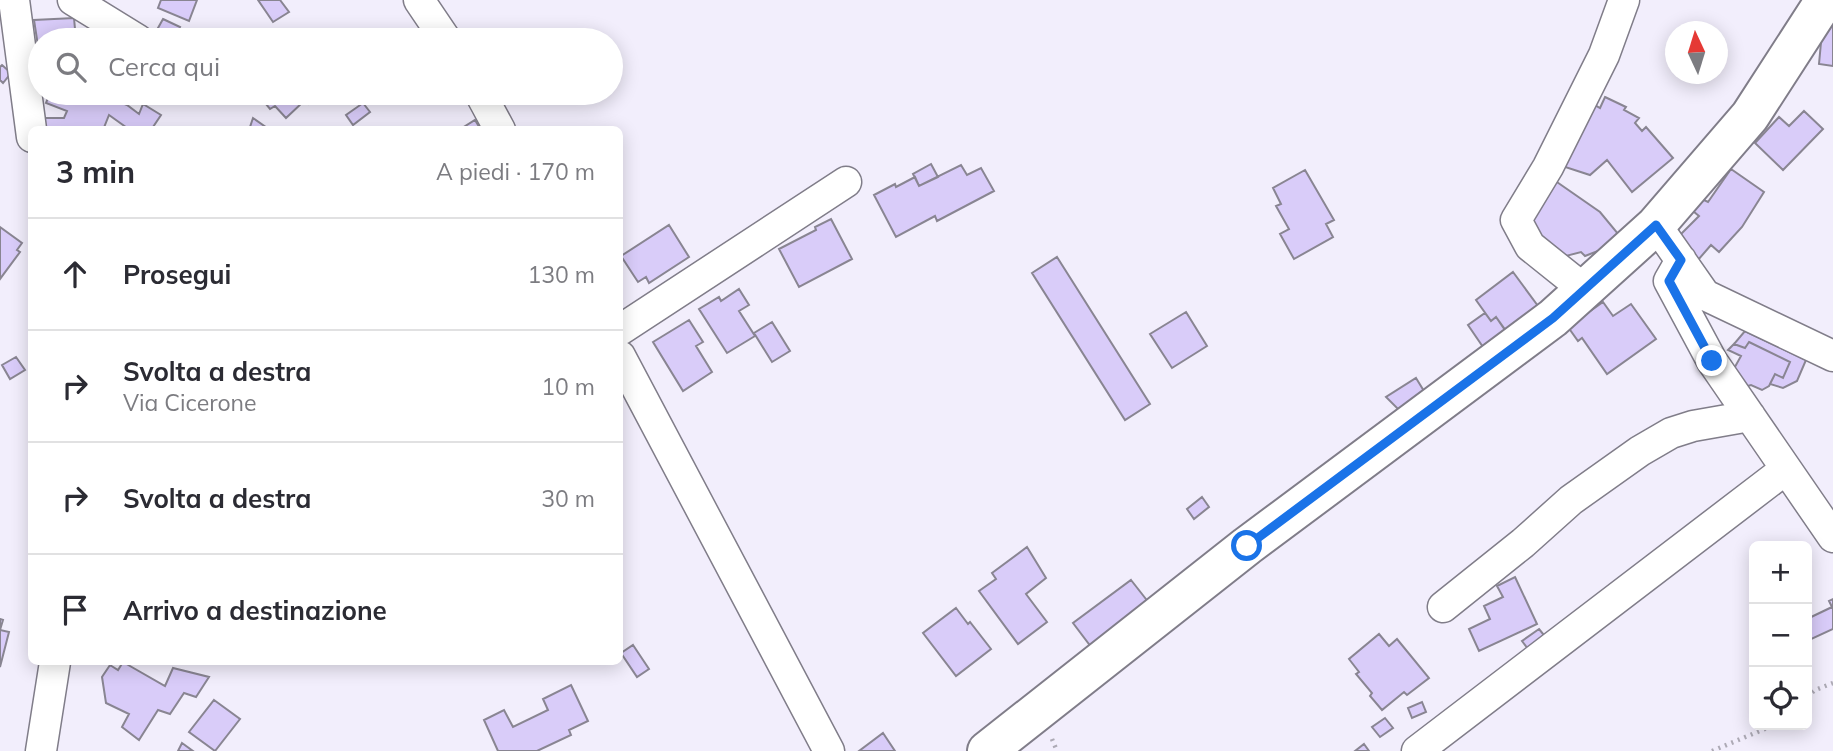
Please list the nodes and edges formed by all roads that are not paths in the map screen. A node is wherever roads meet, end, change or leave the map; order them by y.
1 (15, 0) edge
2 (73, 0) edge
3 (419, 0) edge
4 (1624, 0) edge
5 (1825, 0) edge
6 (118, 28) edge
7 (438, 28) edge
8 (28, 105) edge
9 (28, 105) edge
10 (486, 105) edge
11 (31, 126) edge
12 (498, 126) edge
13 (846, 182) dead end
14 (1656, 225) junction
15 (1681, 260) junction
16 (1585, 290) junction
17 (623, 328) edge
18 (1833, 356) edge
19 (623, 362) edge
20 (1750, 416) junction
21 (1786, 469) junction
22 (1833, 537) edge
23 (1443, 607) dead end
24 (55, 665) edge
25 (41, 751) edge
26 (829, 751) edge
27 (987, 751) edge
28 (1417, 751) edge

1 - 9 street
2 - 6 street
3 - 7 street
4 - 16 street
5 - 14 street
8 - 11 street
10 - 12 street
13 - 17 street
14 - 15 street
14 - 16 street
15 - 18 street
15 - 20 street
16 - 27 street
19 - 26 street
20 - 21 street
20 - 23 street
21 - 22 street
21 - 28 street
24 - 25 street

